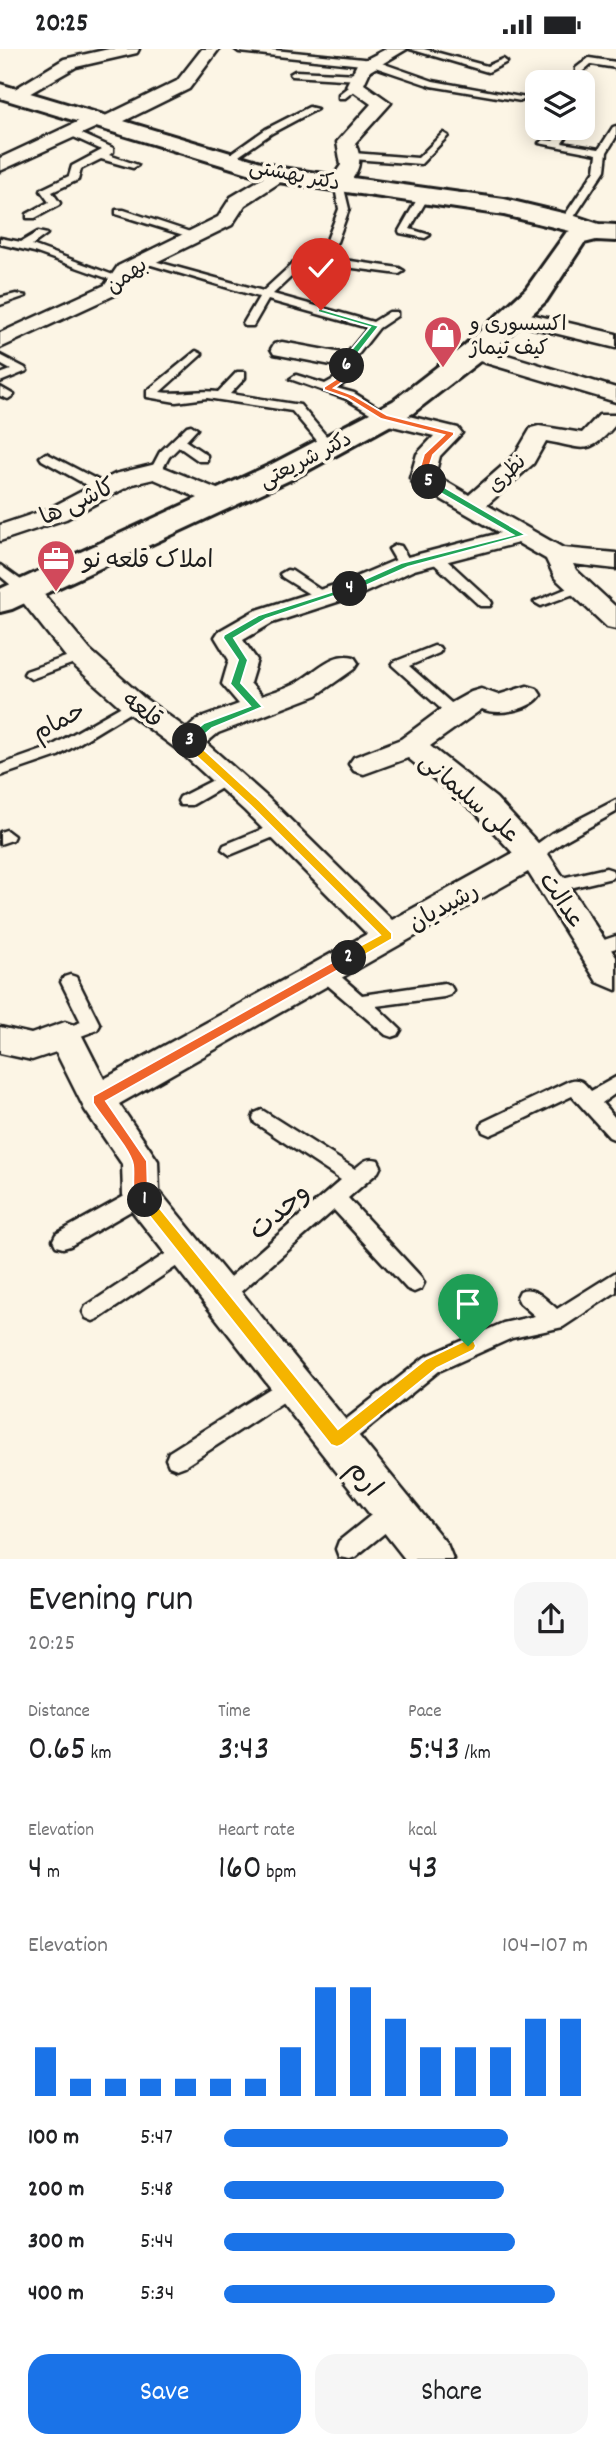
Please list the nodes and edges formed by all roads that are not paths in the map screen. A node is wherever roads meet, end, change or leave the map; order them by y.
1 (131, 49) edge
2 (211, 49) edge
3 (239, 49) edge
4 (399, 49) edge
5 (414, 49) edge
6 (503, 62) dead end
7 (373, 63) junction
8 (413, 64) dead end
9 (616, 65) edge
10 (579, 70) dead end
11 (295, 74) dead end
12 (399, 74) junction
13 (352, 87) junction
14 (4, 93) edge
15 (521, 98) dead end
16 (312, 109) dead end
17 (101, 121) junction
18 (616, 129) edge
19 (70, 132) junction
20 (443, 136) dead end
21 (556, 140) edge
22 (608, 150) edge
23 (99, 155) junction
24 (353, 156) junction
25 (227, 160) junction
26 (0, 165) edge
27 (133, 165) dead end
28 (278, 175) junction
29 (338, 184) junction
30 (424, 196) junction
31 (120, 212) dead end
32 (31, 216) dead end
33 (566, 221) junction
34 (42, 234) dead end
35 (194, 235) junction
36 (425, 236) dead end
37 (609, 237) edge
38 (0, 241) edge
39 (23, 246) junction
40 (305, 258) junction
41 (143, 261) junction
42 (399, 271) dead end
43 (119, 279) junction
44 (266, 294) junction
45 (20, 296) dead end
46 (0, 302) edge
47 (393, 314) dead end
48 (513, 316) junction
49 (249, 324) dead end
50 (375, 326) junction
51 (0, 341) edge
52 (616, 341) edge
53 (282, 348) dead end
54 (474, 352) junction
55 (197, 354) dead end
56 (0, 359) edge
57 (346, 361) junction
58 (241, 375) dead end
59 (0, 379) edge
60 (296, 379) dead end
61 (327, 389) junction
62 (275, 391) dead end
63 (616, 395) edge
64 (220, 397) junction
65 (268, 403) junction
66 (384, 417) junction
67 (607, 420) dead end
68 (191, 429) dead end
69 (178, 441) junction
70 (329, 447) junction
71 (46, 457) dead end
72 (203, 458) dead end
73 (156, 471) junction
74 (104, 489) junction
75 (223, 500) junction
76 (472, 505) junction
77 (0, 533) edge
78 (521, 535) junction
79 (557, 555) junction
80 (436, 558) junction
81 (616, 561) edge
82 (0, 569) edge
83 (287, 574) dead end
84 (580, 587) junction
85 (14, 596) edge
86 (324, 597) junction
87 (541, 602) dead end
88 (485, 603) dead end
89 (616, 621) edge
90 (434, 650) dead end
91 (80, 656) junction
92 (344, 663) dead end
93 (31, 674) dead end
94 (527, 695) dead end
95 (134, 704) junction
96 (257, 707) junction
97 (454, 713) junction
98 (188, 743) junction
99 (411, 746) junction
100 (364, 764) dead end
101 (0, 771) edge
102 (227, 778) junction
103 (186, 800) dead end
104 (616, 805) edge
105 (280, 828) junction
106 (230, 849) dead end
107 (533, 856) junction
108 (606, 874) dead end
109 (554, 886) junction
110 (388, 936) junction
111 (605, 945) edge
112 (324, 972) junction
113 (616, 978) edge
114 (70, 982) dead end
115 (444, 990) dead end
116 (358, 1002) junction
117 (392, 1030) dead end
118 (65, 1035) junction
119 (0, 1040) edge
120 (616, 1084) edge
121 (97, 1100) junction
122 (589, 1103) junction
123 (262, 1118) dead end
124 (491, 1128) dead end
125 (616, 1132) edge
126 (371, 1165) dead end
127 (355, 1179) junction
128 (141, 1195) junction
129 (335, 1197) junction
130 (63, 1240) dead end
131 (185, 1250) junction
132 (616, 1281) edge
133 (414, 1283) dead end
134 (222, 1296) junction
135 (527, 1297) dead end
136 (93, 1312) dead end
137 (556, 1321) junction
138 (293, 1384) junction
139 (337, 1440) junction
140 (177, 1459) dead end
141 (394, 1511) junction
142 (347, 1549) dead end
143 (432, 1559) edge

1 - 14 street
2 - 17 street
3 - 7 lane
4 - 7 street
5 - 6 lane
7 - 12 lane
7 - 13 street
8 - 12 lane
9 - 10 lane
11 - 13 lane
12 - 15 lane
13 - 24 street
14 - 17 main road, دکتر بهشتی
16 - 25 lane
17 - 19 street
17 - 25 main road, دکتر بهشتی
18 - 22 lane
19 - 23 lane
19 - 26 street
20 - 24 lane
21 - 22 lane
22 - 33 lane
23 - 27 lane
23 - 32 lane
24 - 29 street
25 - 28 main road, دکتر بهشتی
28 - 29 main road, دکتر بهشتی
28 - 35 street, بهمن
29 - 30 main road, دکتر بهشتی
29 - 40 lane
30 - 33 main road, دکتر بهشتی
30 - 36 lane
31 - 35 lane
33 - 37 main road, دکتر بهشتی
34 - 39 lane
35 - 41 street, بهمن
37 - 48 main road, دکتر شریعتی
38 - 39 lane
39 - 43 lane
40 - 42 lane
40 - 44 lane
41 - 43 street, بهمن
41 - 44 lane
43 - 51 street, بهمن
44 - 49 lane
44 - 50 lane
45 - 46 lane
47 - 50 lane
48 - 52 street
48 - 54 main road, دکتر شریعتی
50 - 57 lane
53 - 57 street
54 - 63 street
54 - 66 main road, دکتر شریعتی
55 - 64 lane
56 - 59 lane
57 - 61 lane
58 - 64 lane
60 - 61 lane
61 - 66 lane
62 - 65 lane
64 - 65 lane
65 - 70 lane
66 - 70 main road, دکتر شریعتی
66 - 76 street
67 - 76 street, نظری
68 - 69 lane
69 - 72 lane
69 - 73 lane
70 - 75 main road, دکتر شریعتی
71 - 74 lane
73 - 74 street, کاشی ها
73 - 75 street
74 - 77 street, کاشی ها
75 - 85 main road, دکتر شریعتی
76 - 78 street
78 - 79 street
78 - 80 street
79 - 81 street
79 - 84 street
80 - 86 street
80 - 88 lane
82 - 85 lane
83 - 86 lane
84 - 87 lane
84 - 89 street
85 - 91 street, قلعه
86 - 96 street
90 - 97 lane
91 - 93 lane
91 - 95 street, قلعه
92 - 96 street
94 - 97 street, علی سلیمانی
95 - 98 street, قلعه
95 - 101 lane, حمام
96 - 98 street
97 - 99 street, علی سلیمانی
98 - 102 street, قلعه
99 - 100 street
99 - 107 street, علی سلیمانی
102 - 103 lane
102 - 105 street, قلعه
104 - 107 lane
105 - 106 lane
105 - 110 street, قلعه
107 - 109 street, عدالت
107 - 110 street, رشیدیان
108 - 109 lane
109 - 111 street, عدالت
110 - 112 street, رشیدیان
111 - 113 street, عدالت
112 - 116 lane
112 - 121 street, رشیدیان
114 - 118 lane
115 - 116 lane
116 - 117 lane
118 - 119 street
118 - 121 street
120 - 122 lane
121 - 128 street
122 - 124 lane
122 - 125 lane
123 - 127 lane
126 - 127 lane, وحدت
127 - 129 lane, وحدت
128 - 130 lane
128 - 131 street, ارم
129 - 133 lane
129 - 134 lane, وحدت
131 - 134 street, ارم
131 - 136 lane
132 - 137 lane
134 - 138 street, ارم
135 - 137 lane
137 - 139 lane
138 - 139 street, ارم
138 - 140 lane
139 - 141 street, ارم
141 - 142 lane
141 - 143 street, ارم

